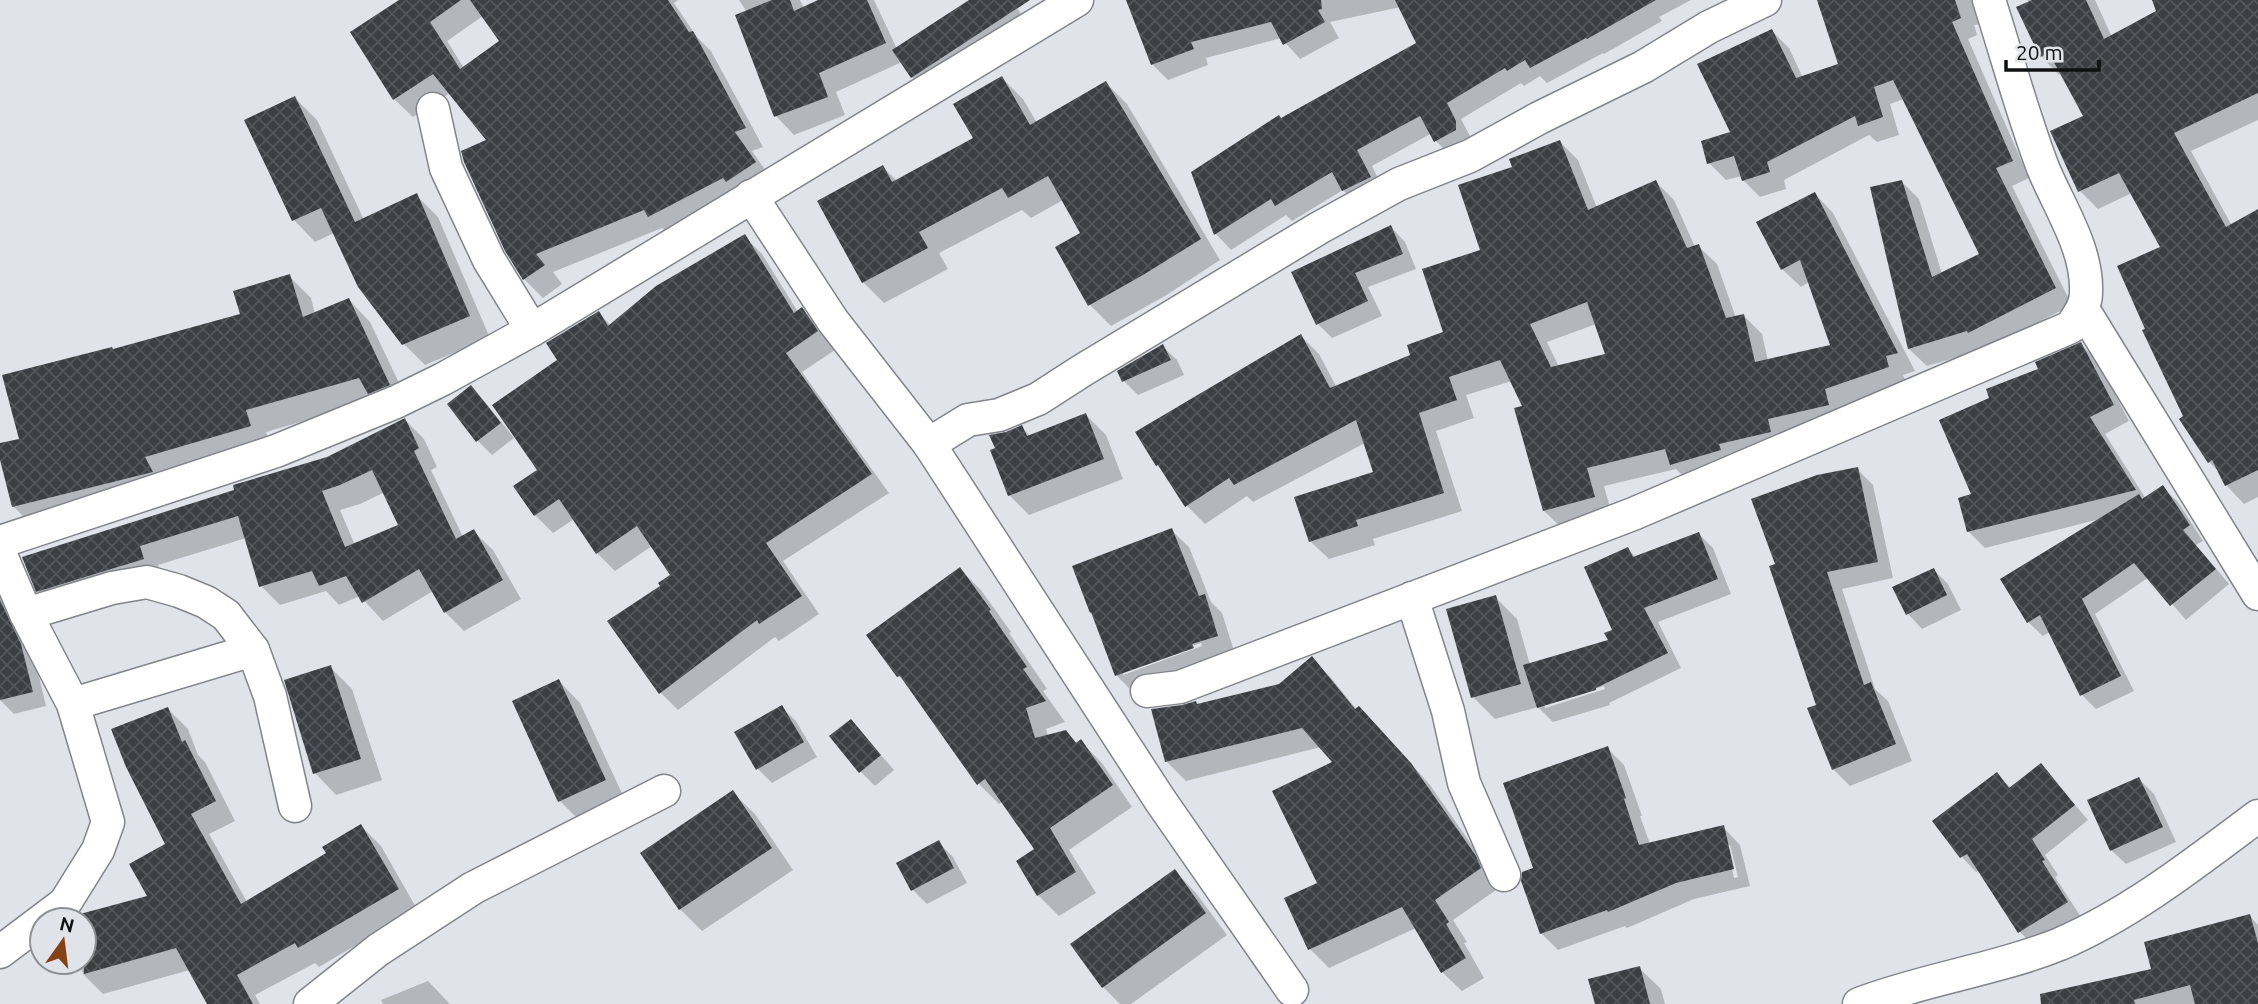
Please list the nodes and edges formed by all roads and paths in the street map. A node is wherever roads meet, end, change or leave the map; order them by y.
1 (1765, 0) edge
2 (1989, 0) edge
3 (1067, 3) edge
4 (433, 109) dead end
5 (751, 196) junction
6 (2082, 309) junction
7 (532, 330) junction
8 (929, 444) junction
9 (0, 542) edge
10 (0, 553) edge
11 (2258, 594) edge
12 (1412, 598) junction
13 (26, 614) junction
14 (253, 650) junction
15 (1147, 691) dead end
16 (73, 704) junction
17 (664, 791) dead end
18 (295, 806) dead end
19 (2258, 817) edge
20 (1504, 875) dead end
21 (0, 952) edge
22 (1292, 990) dead end
23 (310, 1004) edge
24 (1860, 1004) edge

1 - 8 street
2 - 6 street
3 - 5 street
4 - 7 street
5 - 7 street
5 - 8 street
6 - 11 street
6 - 12 street
7 - 9 street
8 - 22 street
10 - 13 street
12 - 15 street
12 - 20 street
13 - 14 street
13 - 16 street
14 - 16 street
14 - 18 street
16 - 21 street
17 - 23 street
19 - 24 street

